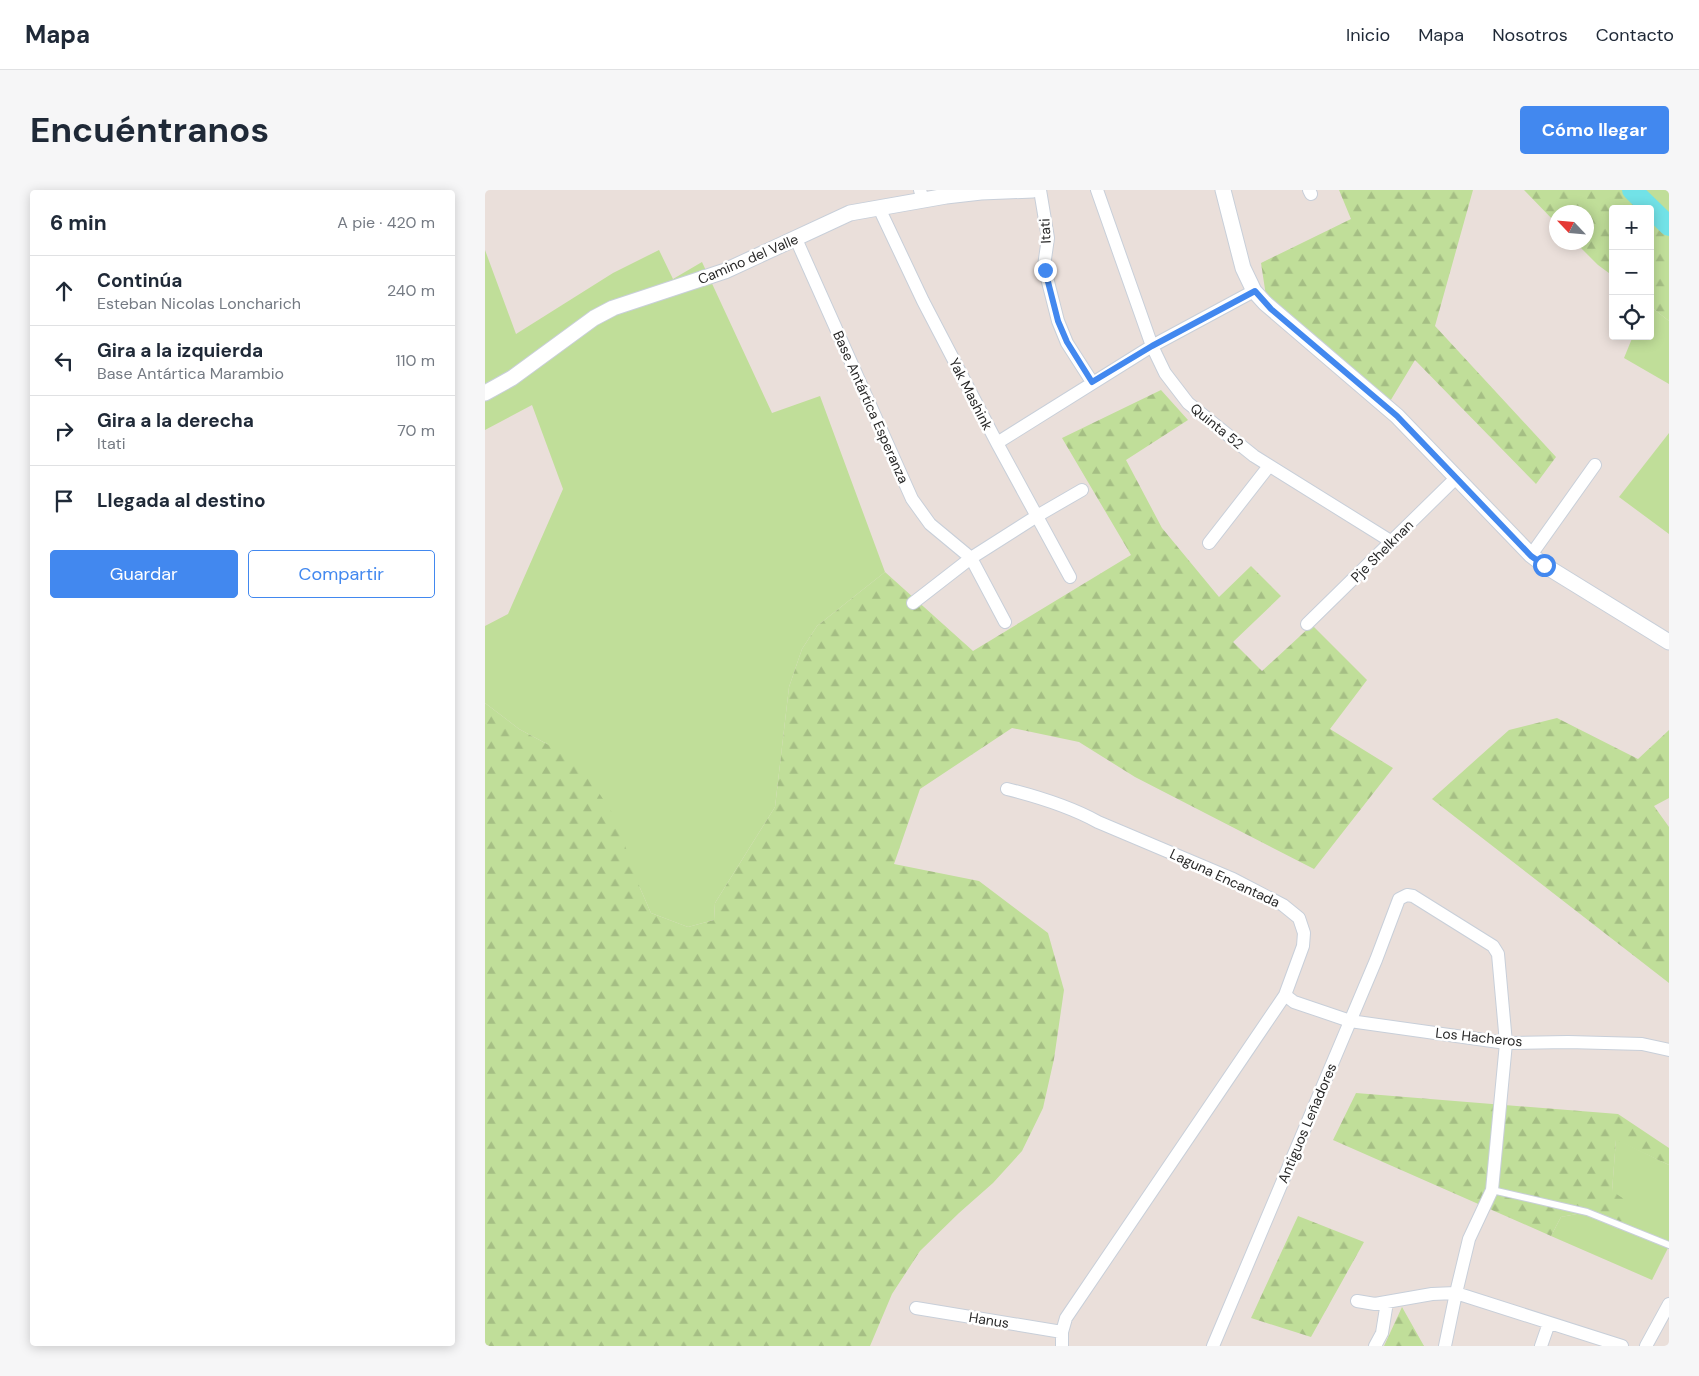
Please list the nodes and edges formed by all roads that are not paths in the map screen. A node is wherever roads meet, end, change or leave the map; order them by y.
1 (1033, 190) edge
2 (1040, 190) edge
3 (1097, 190) edge
4 (1223, 190) edge
5 (922, 195) edge
6 (879, 208) junction
7 (795, 239) junction
8 (1255, 291) junction
9 (1152, 346) junction
10 (1092, 382) junction
11 (485, 392) edge
12 (997, 443) junction
13 (1595, 465) dead end
14 (1269, 466) junction
15 (1457, 477) junction
16 (1082, 490) dead end
17 (1037, 516) junction
18 (1392, 542) junction
19 (1209, 543) dead end
20 (1531, 556) junction
21 (971, 558) junction
22 (1070, 577) dead end
23 (913, 604) dead end
24 (1005, 622) dead end
25 (1307, 624) dead end
26 (1669, 642) edge
27 (1007, 789) dead end
28 (1285, 995) junction
29 (1350, 1021) junction
30 (1505, 1043) junction
31 (1669, 1050) edge
32 (1492, 1190) junction
33 (1669, 1245) edge
34 (1456, 1293) junction
35 (1357, 1301) dead end
36 (1387, 1302) junction
37 (1669, 1304) edge
38 (915, 1308) dead end
39 (1549, 1324) junction
40 (1062, 1332) junction
41 (1062, 1346) edge
42 (1213, 1346) edge
43 (1375, 1346) edge
44 (1445, 1346) edge
45 (1541, 1346) edge
46 (1622, 1346) edge
47 (1646, 1346) edge

1 - 5 street, Camino del Valle
2 - 10 street, Itati
3 - 9 street, Quinta 52
4 - 8 street
5 - 6 street, Camino del Valle
6 - 7 street, Camino del Valle
6 - 12 street, Yak Mashink
7 - 11 street, Camino del Valle
7 - 21 street, Base Antártica Esperanza
8 - 9 street
8 - 15 street
9 - 10 street
9 - 14 street, Quinta 52
10 - 12 street
12 - 17 street, Yak Mashink
13 - 20 street
14 - 18 street, Quinta 52
14 - 19 street
15 - 18 street, Pje Shelknan
15 - 20 street
16 - 17 street
17 - 21 street
17 - 22 street, Yak Mashink
18 - 25 street, Pje Shelknan
20 - 26 street
21 - 23 street
21 - 24 street
27 - 28 street, Laguna Encantada
28 - 29 street
28 - 40 street, Laguna Encantada
29 - 30 street, Los Hacheros
29 - 30 street, Antiguos Leñadores
29 - 42 street, Antiguos Leñadores
30 - 31 street, Los Hacheros
30 - 32 street
32 - 33 lane
32 - 34 street
34 - 36 street
34 - 39 street
34 - 44 street
35 - 36 street
36 - 43 street
37 - 47 street
38 - 40 street, Hanus
39 - 45 street
39 - 46 street
40 - 41 street

